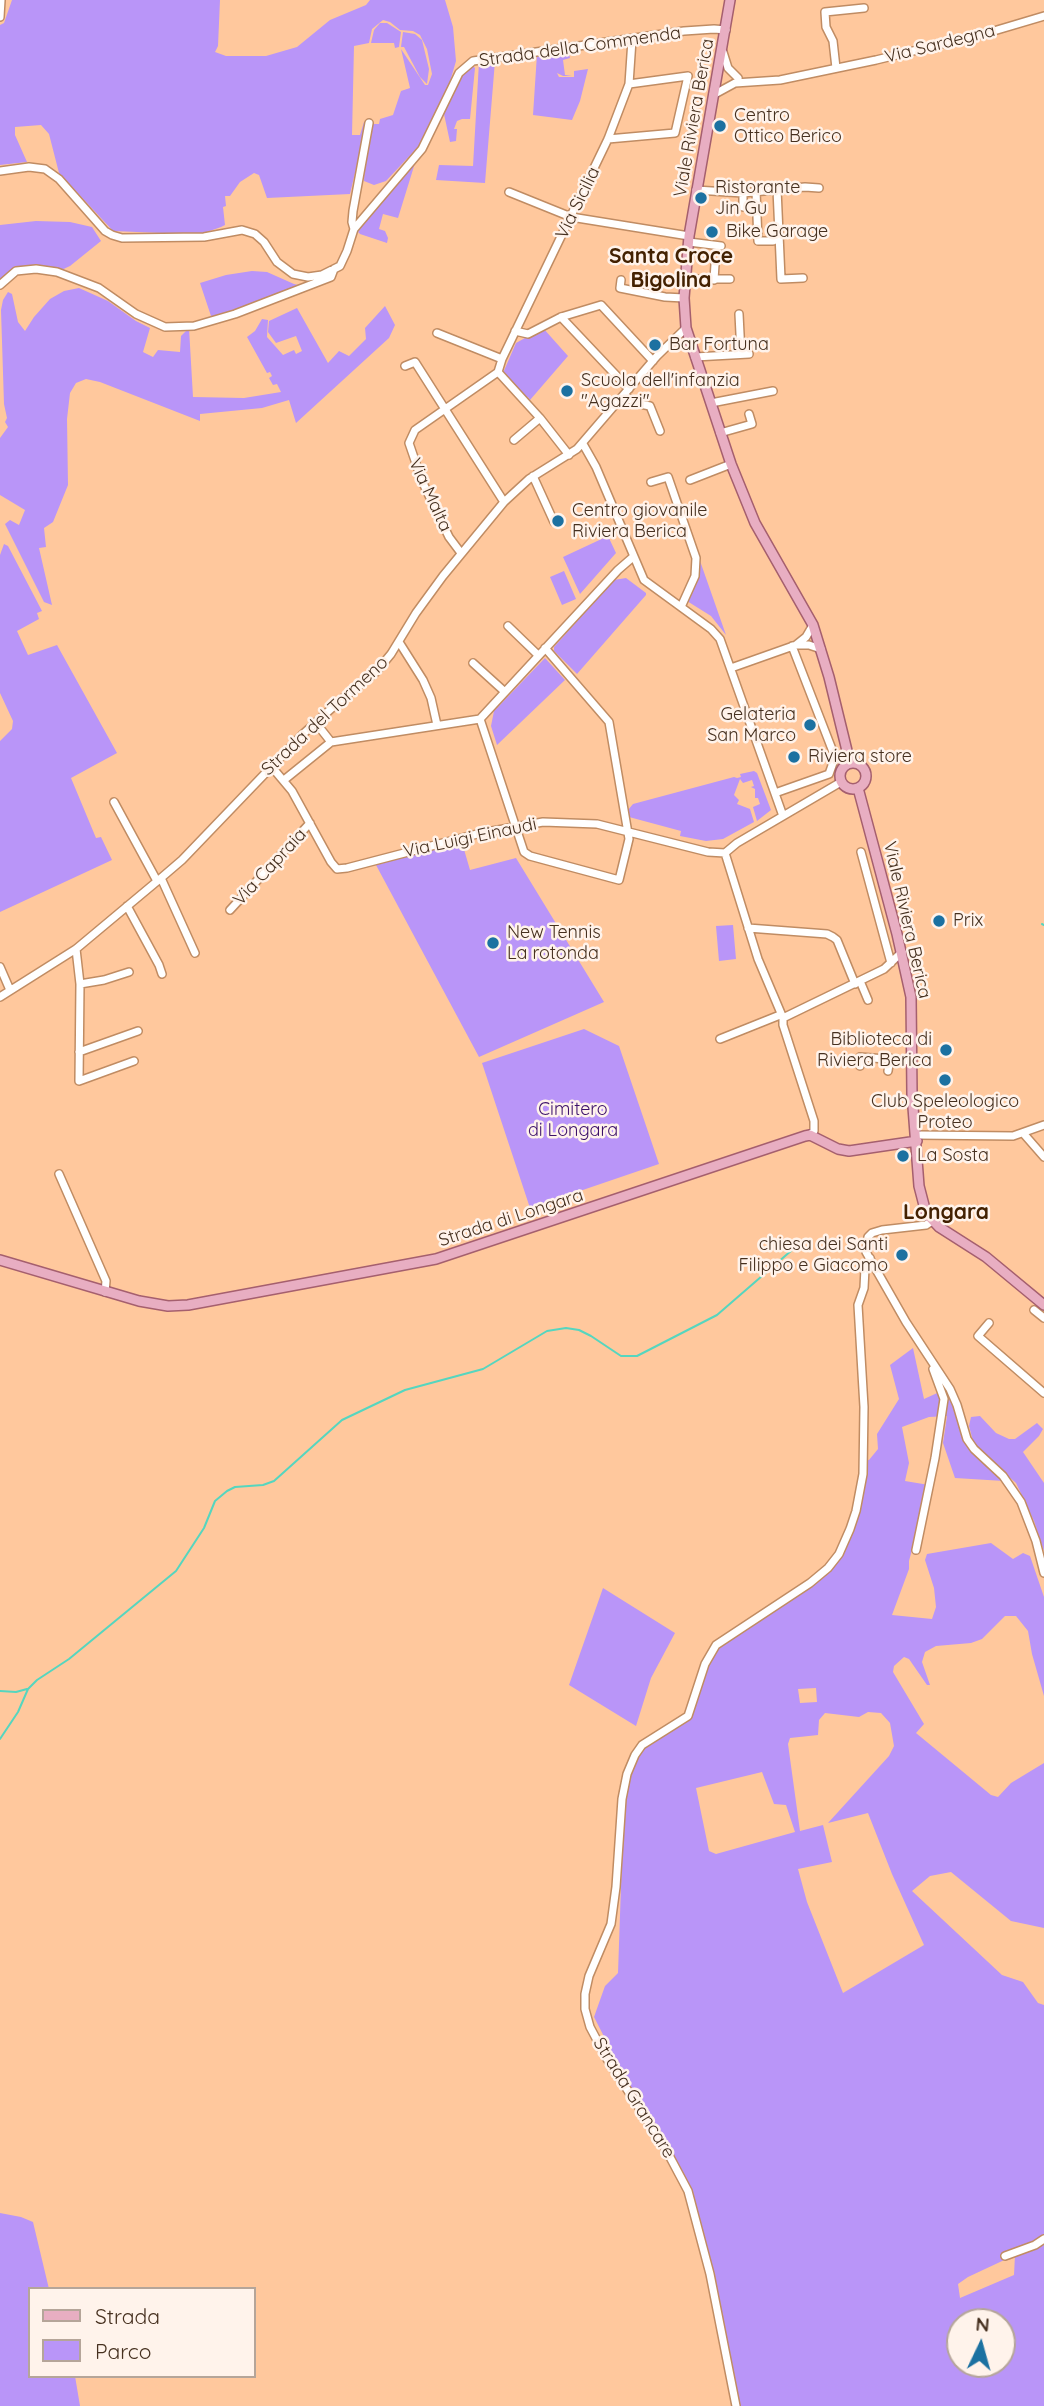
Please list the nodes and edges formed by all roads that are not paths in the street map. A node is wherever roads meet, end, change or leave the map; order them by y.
1 (1, 0) edge
2 (730, 0) edge
3 (864, 8) dead end
4 (1044, 16) edge
5 (0, 17) edge
6 (726, 30) junction
7 (632, 40) junction
8 (722, 52) junction
9 (836, 68) junction
10 (717, 79) junction
11 (742, 79) junction
12 (629, 84) junction
13 (728, 86) junction
14 (713, 95) junction
15 (369, 122) dead end
16 (608, 139) junction
17 (0, 171) edge
18 (819, 188) dead end
19 (777, 189) junction
20 (696, 190) junction
21 (756, 191) junction
22 (509, 192) dead end
23 (743, 192) junction
24 (743, 207) dead end
25 (571, 217) junction
26 (354, 229) junction
27 (689, 239) junction
28 (773, 241) dead end
29 (721, 246) dead end
30 (715, 264) dead end
31 (334, 270) junction
32 (803, 278) dead end
33 (685, 279) junction
34 (730, 279) dead end
35 (621, 280) dead end
36 (714, 280) junction
37 (0, 285) edge
38 (633, 290) junction
39 (684, 298) junction
40 (632, 302) dead end
41 (739, 314) dead end
42 (561, 317) junction
43 (686, 328) junction
44 (515, 331) junction
45 (437, 333) dead end
46 (695, 357) junction
47 (502, 359) junction
48 (653, 361) junction
49 (405, 366) dead end
50 (498, 372) junction
51 (773, 391) dead end
52 (626, 392) junction
53 (711, 403) junction
54 (444, 409) junction
55 (749, 414) dead end
56 (540, 418) junction
57 (660, 431) dead end
58 (720, 433) junction
59 (514, 440) dead end
60 (583, 444) junction
61 (569, 455) junction
62 (730, 464) junction
63 (533, 477) junction
64 (690, 480) dead end
65 (651, 482) dead end
66 (504, 502) junction
67 (555, 522) dead end
68 (461, 553) junction
69 (633, 557) junction
70 (681, 607) junction
71 (813, 625) junction
72 (508, 626) dead end
73 (399, 642) junction
74 (794, 646) junction
75 (545, 649) junction
76 (821, 649) junction
77 (538, 655) junction
78 (473, 663) dead end
79 (731, 668) junction
80 (505, 692) junction
81 (480, 719) junction
82 (316, 723) junction
83 (437, 725) junction
84 (331, 742) junction
85 (850, 763) junction
86 (271, 766) junction
87 (284, 780) junction
88 (841, 782) junction
89 (858, 788) junction
90 (775, 793) junction
91 (114, 802) dead end
92 (783, 816) junction
93 (310, 823) junction
94 (516, 827) junction
95 (628, 832) junction
96 (861, 852) dead end
97 (725, 853) junction
98 (159, 879) junction
99 (127, 906) junction
100 (230, 910) dead end
101 (748, 928) junction
102 (76, 949) junction
103 (902, 952) junction
104 (195, 953) dead end
105 (891, 963) junction
106 (0, 967) edge
107 (884, 969) junction
108 (129, 972) dead end
109 (162, 974) dead end
110 (907, 975) junction
111 (857, 982) junction
112 (80, 984) junction
113 (10, 990) junction
114 (0, 997) edge
115 (868, 1000) dead end
116 (782, 1016) junction
117 (138, 1031) dead end
118 (720, 1039) dead end
119 (79, 1052) junction
120 (890, 1058) junction
121 (134, 1061) dead end
122 (912, 1061) junction
123 (860, 1066) dead end
124 (888, 1071) dead end
125 (1044, 1125) edge
126 (1023, 1133) junction
127 (810, 1135) junction
128 (917, 1138) junction
129 (1044, 1157) edge
130 (59, 1174) dead end
131 (932, 1221) junction
132 (870, 1258) junction
133 (0, 1260) edge
134 (105, 1292) junction
135 (1044, 1305) edge
136 (1034, 1310) dead end
137 (1044, 1318) edge
138 (989, 1323) dead end
139 (930, 1358) junction
140 (1044, 1393) edge
141 (916, 1550) dead end
142 (1044, 1573) edge
143 (1044, 2239) edge
144 (1005, 2256) dead end
145 (736, 2406) edge

1 - 5 street
2 - 6 main road, Viale Riviera Berica
3 - 9 street
4 - 9 street, Via Sardegna
6 - 7 street, Strada della Commenda
6 - 8 main road, Viale Riviera Berica
7 - 12 street, Via Sicilia
7 - 26 street, Strada della Commenda
8 - 10 main road, Viale Riviera Berica
8 - 11 street
9 - 11 street, Via Sardegna
10 - 11 street, Via Sardegna
10 - 13 street
10 - 14 main road, Viale Riviera Berica
11 - 13 street, Via Sardegna
12 - 16 street, Via Sicilia
12 - 16 street
13 - 14 street, Via Sardegna
14 - 20 main road, Viale Riviera Berica
15 - 26 street, Strada della Commenda
16 - 25 street, Via Sicilia
17 - 31 street
18 - 19 street
19 - 21 street
19 - 32 street
20 - 23 street
20 - 27 main road, Viale Riviera Berica
21 - 23 street
21 - 28 street
22 - 25 street
23 - 24 street
25 - 27 street
25 - 44 street, Via Sicilia
26 - 31 street, Strada della Commenda
27 - 29 street
27 - 33 main road, Viale Riviera Berica
30 - 36 street
31 - 37 street
33 - 36 street
33 - 39 main road, Viale Riviera Berica
34 - 36 street
35 - 38 street
38 - 39 street
38 - 40 street
39 - 43 main road, Viale Riviera Berica
41 - 46 street
42 - 44 street
42 - 48 street
42 - 52 street
43 - 46 main road, Viale Riviera Berica
43 - 48 street, Strada del Tormeno
44 - 47 street, Via Sicilia
45 - 47 street
46 - 53 main road, Viale Riviera Berica
47 - 50 street, Via Sicilia
48 - 52 street, Strada del Tormeno
49 - 54 street
50 - 54 street, Via Malta
50 - 56 street
51 - 53 street
52 - 57 street
52 - 60 street, Strada del Tormeno
53 - 58 main road, Viale Riviera Berica
54 - 66 street
54 - 68 street, Via Malta
55 - 58 street
56 - 59 street
56 - 61 street
58 - 62 main road, Viale Riviera Berica
60 - 61 street, Strada del Tormeno
60 - 69 street
61 - 63 street, Strada del Tormeno
62 - 64 street
62 - 71 main road, Viale Riviera Berica
63 - 66 street, Strada del Tormeno
63 - 67 street
65 - 70 street
66 - 68 street, Strada del Tormeno
68 - 73 street, Strada del Tormeno
69 - 70 street
69 - 75 street
70 - 79 street
71 - 74 street
71 - 76 main road, Viale Riviera Berica
72 - 77 street
73 - 82 street, Strada del Tormeno
73 - 83 street
74 - 76 street
74 - 79 street
74 - 90 street
75 - 77 street
75 - 95 street
76 - 85 main road, Viale Riviera Berica
77 - 80 street
78 - 80 street
79 - 90 street
80 - 81 street
81 - 83 street
81 - 94 street
82 - 84 street
82 - 86 street, Strada del Tormeno
83 - 84 street
84 - 87 street
85 - 88 main road
85 - 89 main road, Viale Riviera Berica
86 - 87 street, Via Luigi Einaudi
86 - 98 street, Strada del Tormeno
87 - 93 street, Via Luigi Einaudi
88 - 89 main road
88 - 92 street
89 - 103 main road, Viale Riviera Berica
90 - 92 street
91 - 98 street
92 - 97 street
93 - 94 street, Via Luigi Einaudi
93 - 100 street, Via Capraia
94 - 95 street, Via Luigi Einaudi
94 - 95 street
95 - 97 street, Via Luigi Einaudi
96 - 105 street
97 - 101 street
98 - 99 street, Strada del Tormeno
98 - 104 street
99 - 102 street, Strada del Tormeno
99 - 109 street
101 - 111 street
101 - 116 street
102 - 112 street
102 - 113 street, Strada del Tormeno
103 - 105 street
103 - 110 main road, Viale Riviera Berica
105 - 107 street
106 - 113 street
107 - 110 street
107 - 111 street
108 - 112 street
110 - 122 main road, Viale Riviera Berica
111 - 115 street
111 - 116 street
112 - 119 street
113 - 114 street, Strada del Tormeno
116 - 118 street
116 - 127 street
117 - 119 street
119 - 121 street
120 - 122 street
120 - 123 street
120 - 124 street
122 - 128 main road, Viale Riviera Berica
125 - 126 street
126 - 128 street
126 - 129 street
127 - 128 main road
127 - 134 main road, Strada di Longara
128 - 131 main road, Viale Riviera Berica
130 - 134 street
131 - 132 street
131 - 135 main road
132 - 139 street
132 - 145 street, Strada Grancare
133 - 134 main road, Strada di Longara
136 - 137 street
138 - 140 street
139 - 141 street
139 - 142 street
143 - 144 street

